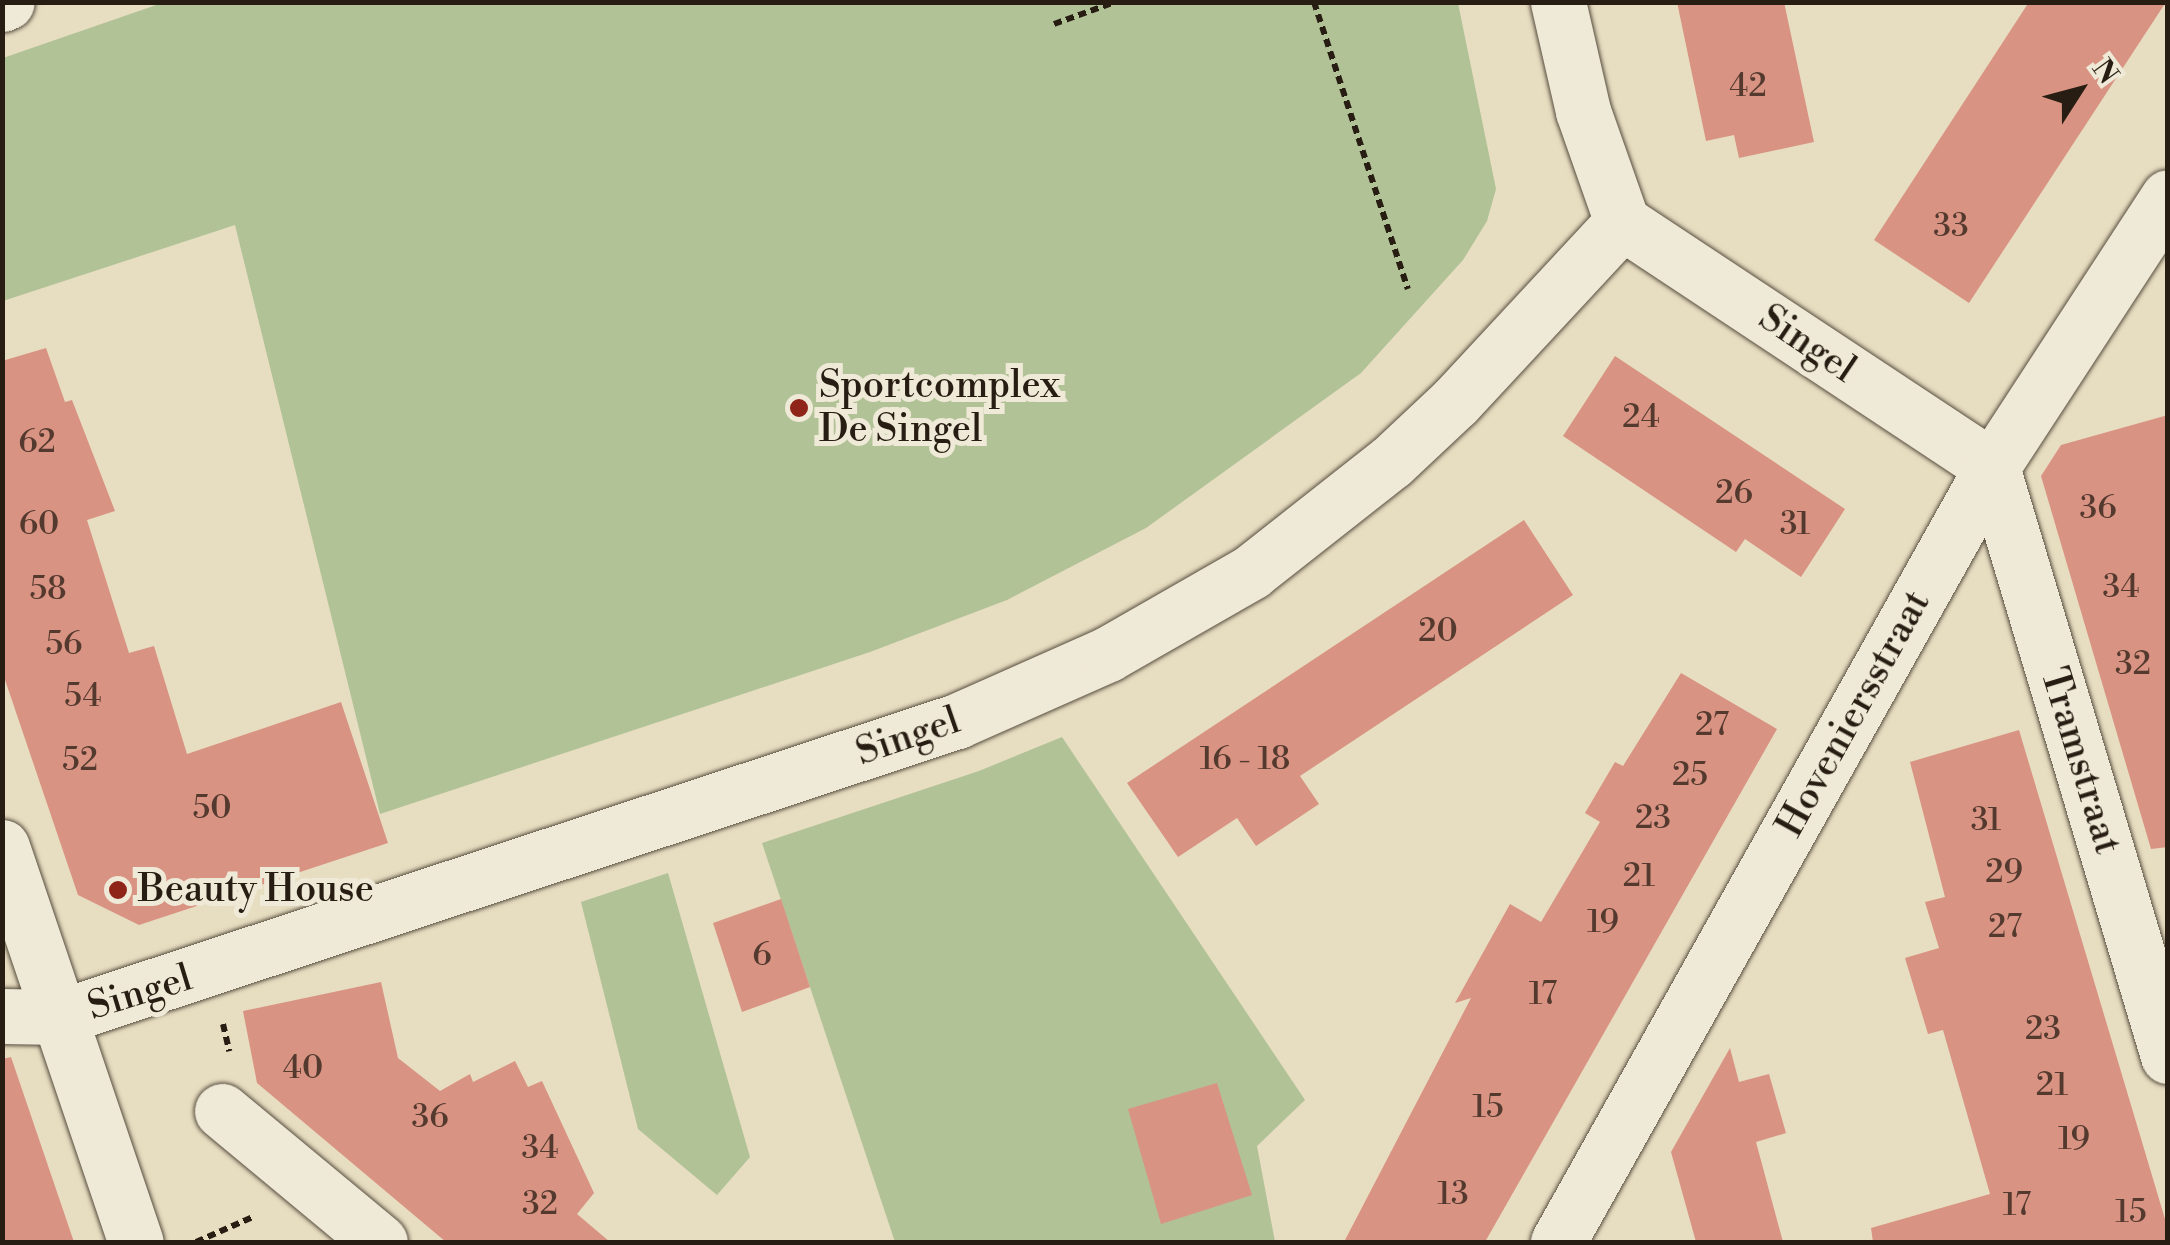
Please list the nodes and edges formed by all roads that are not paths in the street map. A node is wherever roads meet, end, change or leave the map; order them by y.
1 (1558, 2) edge
2 (2168, 197) edge
3 (1622, 222) junction
4 (1992, 467) junction
5 (2, 847) edge
6 (2, 1016) edge
7 (60, 1018) junction
8 (2168, 1056) edge
9 (222, 1112) dead end
10 (136, 1242) edge
11 (380, 1242) edge
12 (1558, 1242) edge

1 - 3 street
2 - 4 street, Hoveniersstraat
3 - 4 street, Singel
3 - 7 street, Singel
4 - 8 street, Tramstraat
4 - 12 street, Hoveniersstraat
5 - 7 street
6 - 7 street
7 - 10 street
9 - 11 street

